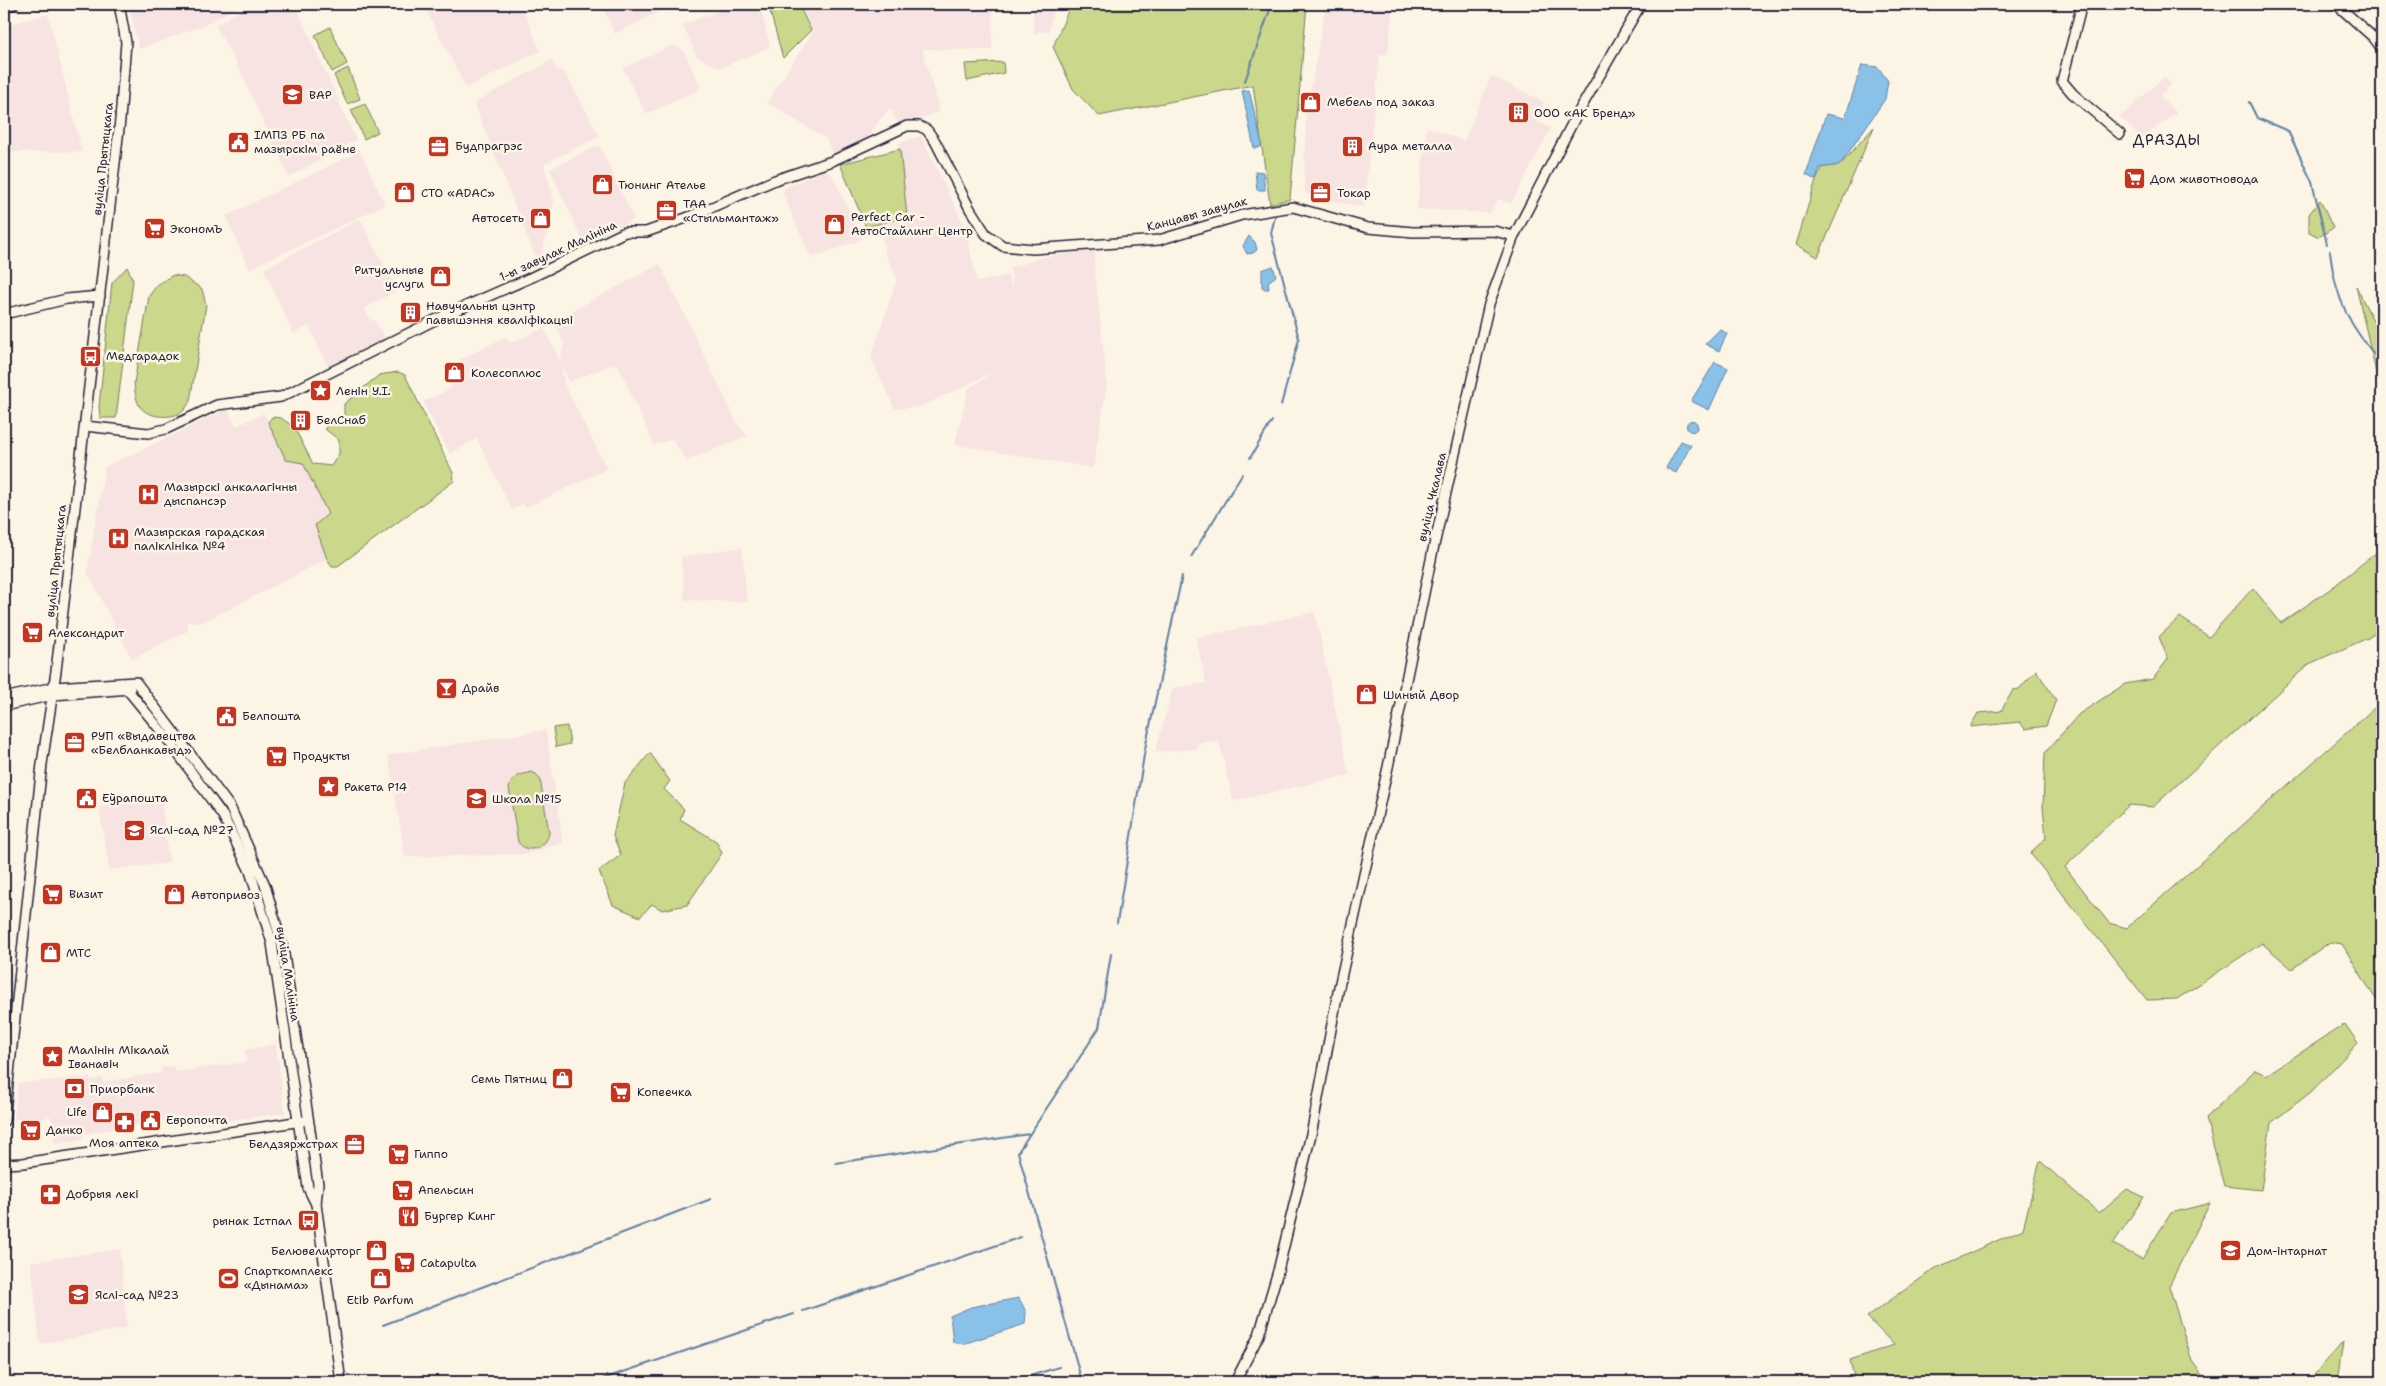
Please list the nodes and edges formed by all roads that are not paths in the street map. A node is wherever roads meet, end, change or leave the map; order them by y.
1 (14, 4) edge
2 (119, 4) edge
3 (1641, 4) edge
4 (2082, 4) edge
5 (2336, 4) edge
6 (4, 6) edge
7 (2382, 49) edge
8 (2120, 134) dead end
9 (1514, 236) junction
10 (1136, 242) joint
11 (100, 296) junction
12 (4, 314) edge
13 (85, 426) junction
14 (124, 686) junction
15 (53, 691) junction
16 (4, 698) edge
17 (4, 706) edge
18 (307, 1120) junction
19 (4, 1121) edge
20 (298, 1122) junction
21 (4, 1164) edge
22 (316, 1204) junction
23 (341, 1382) edge
24 (1235, 1382) edge

1 - 6 main road
2 - 11 main road, вуліца Прытыцкага
3 - 9 main road, вуліца Чкалава
4 - 8 main road
5 - 7 main road
9 - 10 main road, Канцавы завулак
9 - 24 main road, вуліца Чкалава
10 - 13 main road, 1-ы завулак Малініна
11 - 12 main road
11 - 13 main road, вуліца Прытыцкага
13 - 15 main road, вуліца Прытыцкага
14 - 15 main road, вуліца Малініна
14 - 18 main road, вуліца Малініна
14 - 20 main road, вуліца Малініна
15 - 16 main road, вуліца Малініна
15 - 17 main road, вуліца Малініна
15 - 19 main road, вуліца Прытыцкага
18 - 20 main road
18 - 22 main road, вуліца Малініна
20 - 21 main road
20 - 22 main road, вуліца Малініна
22 - 23 main road

